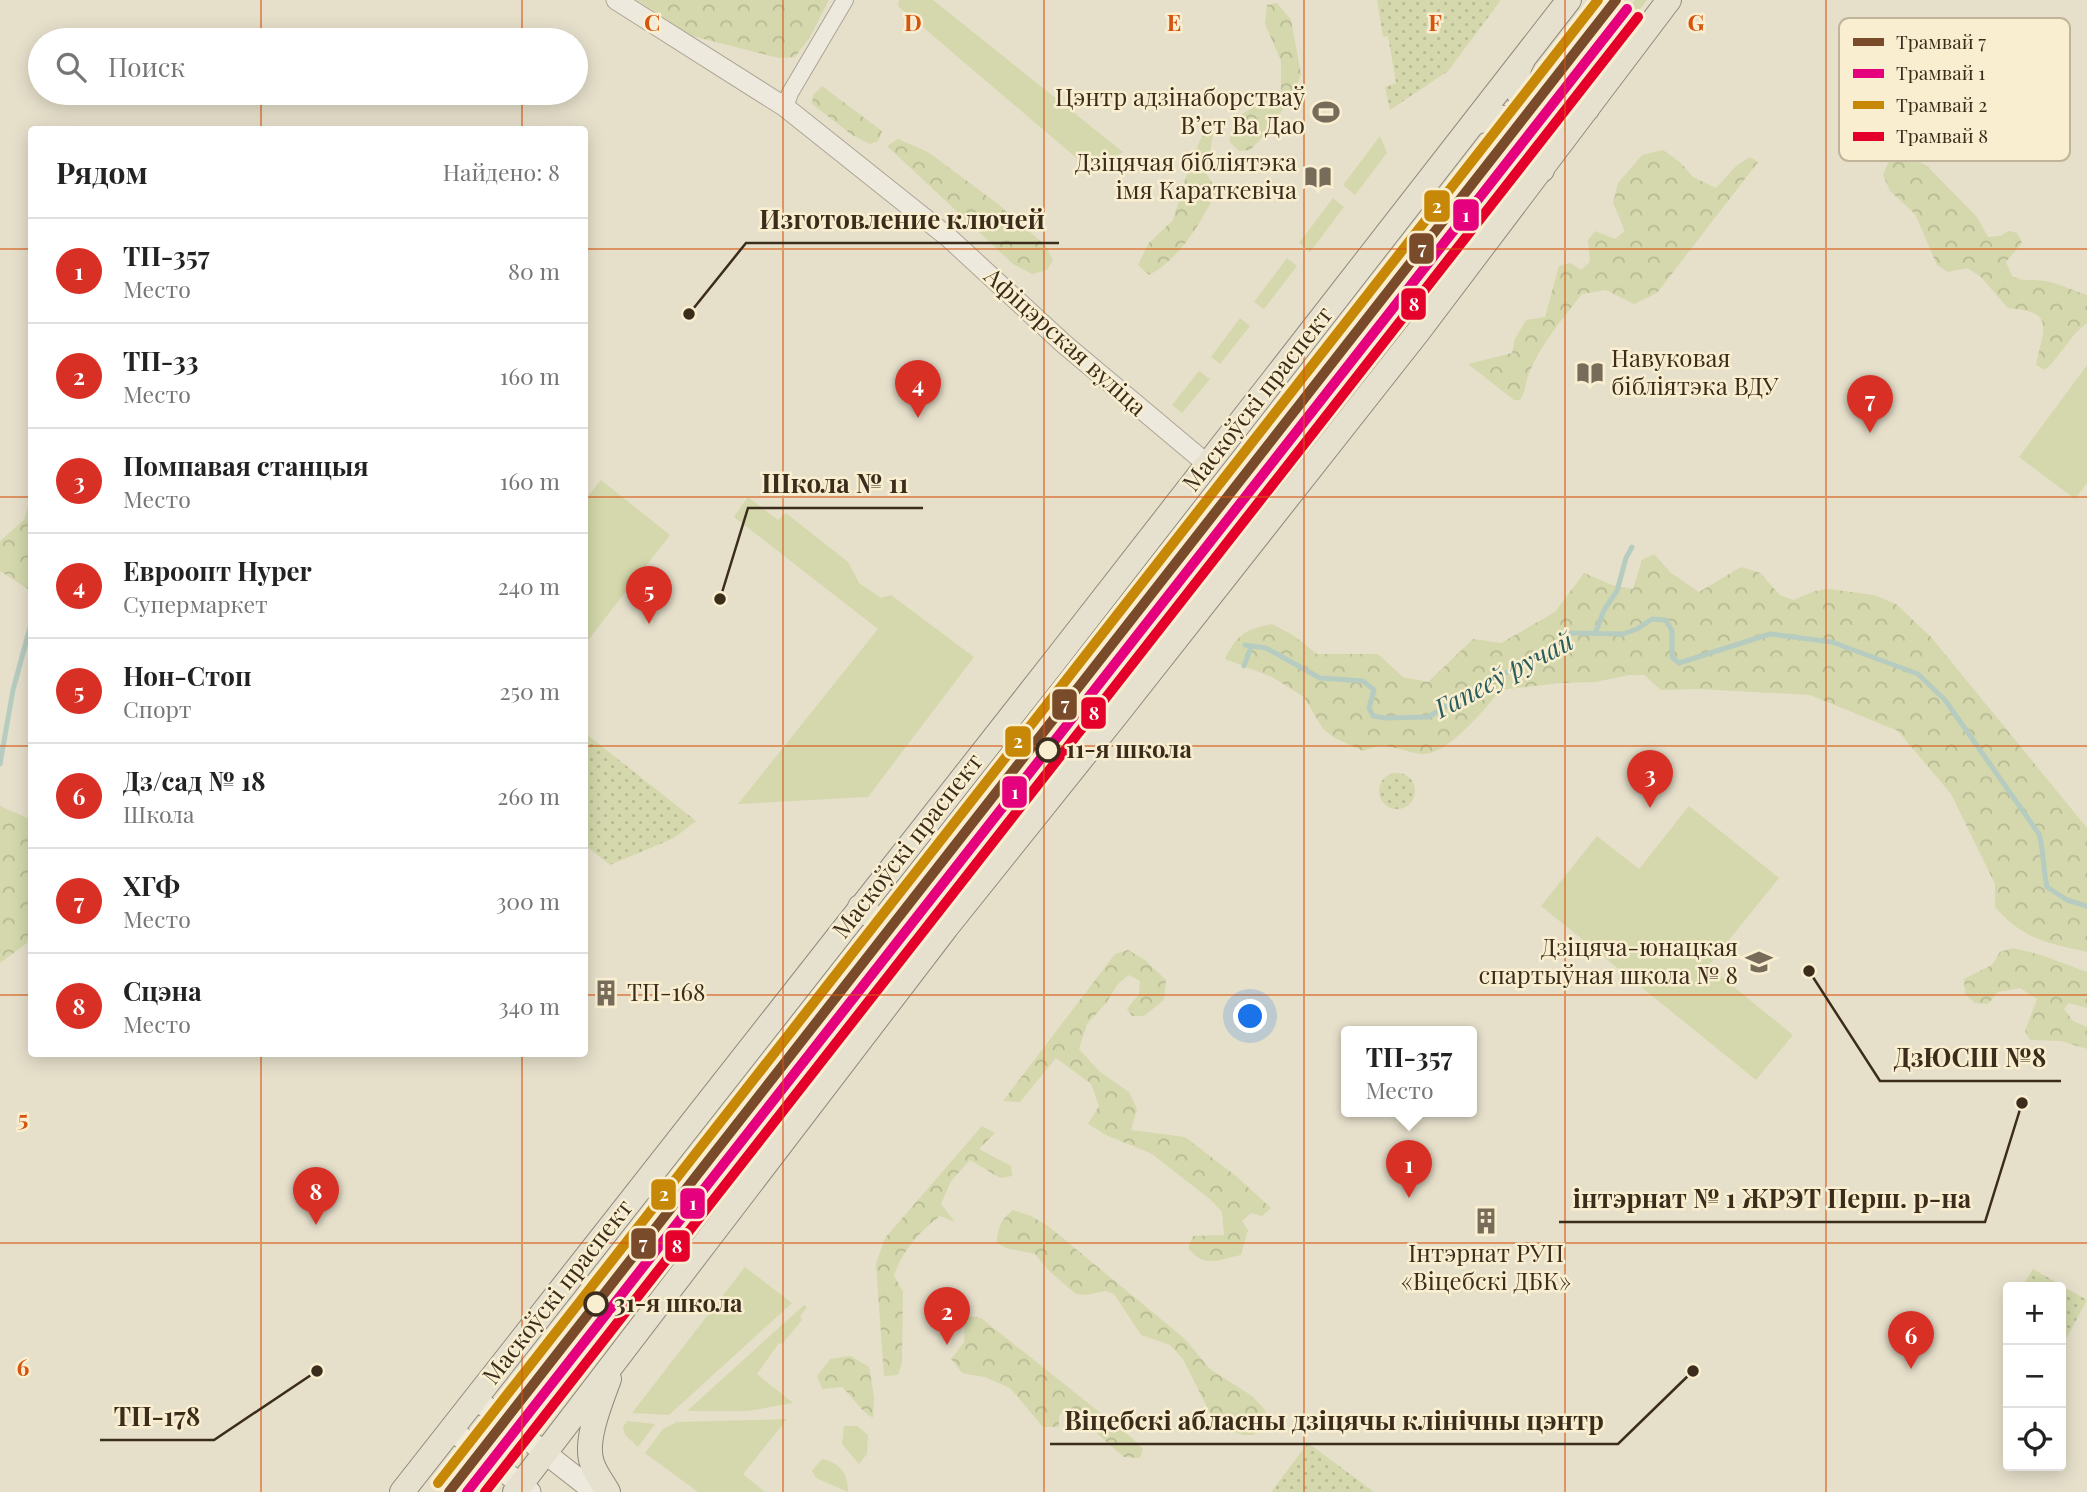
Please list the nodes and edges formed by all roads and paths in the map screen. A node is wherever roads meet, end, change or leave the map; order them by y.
1 (616, 0) edge
2 (845, 0) edge
3 (1569, 0) edge
4 (1669, 0) edge
5 (1525, 56) junction
6 (1591, 103) junction
7 (785, 107) junction
8 (1475, 123) junction
9 (1542, 170) junction
10 (1207, 464) junction
11 (860, 907) junction
12 (924, 957) junction
13 (617, 1359) junction
14 (475, 1398) junction
15 (451, 1429) junction
16 (545, 1453) junction
17 (522, 1490) edge
18 (402, 1492) edge
19 (595, 1492) edge
20 (608, 1492) edge

1 - 7 street, Афіцэрская вуліца
2 - 7 street
3 - 5 main road, Маскоўскі праспект
4 - 6 main road
5 - 6 main road
5 - 8 main road, Маскоўскі праспект
6 - 9 main road
7 - 10 street, Афіцэрская вуліца
8 - 9 main road
8 - 10 main road, Маскоўскі праспект
9 - 12 main road
10 - 11 main road, Маскоўскі праспект
11 - 12 main road
11 - 14 main road, Маскоўскі праспект
12 - 13 main road
13 - 16 main road
13 - 20 main road
14 - 15 main road, Маскоўскі праспект
14 - 16 main road
15 - 17 main road
15 - 18 main road, Маскоўскі праспект
16 - 17 main road
16 - 19 main road

